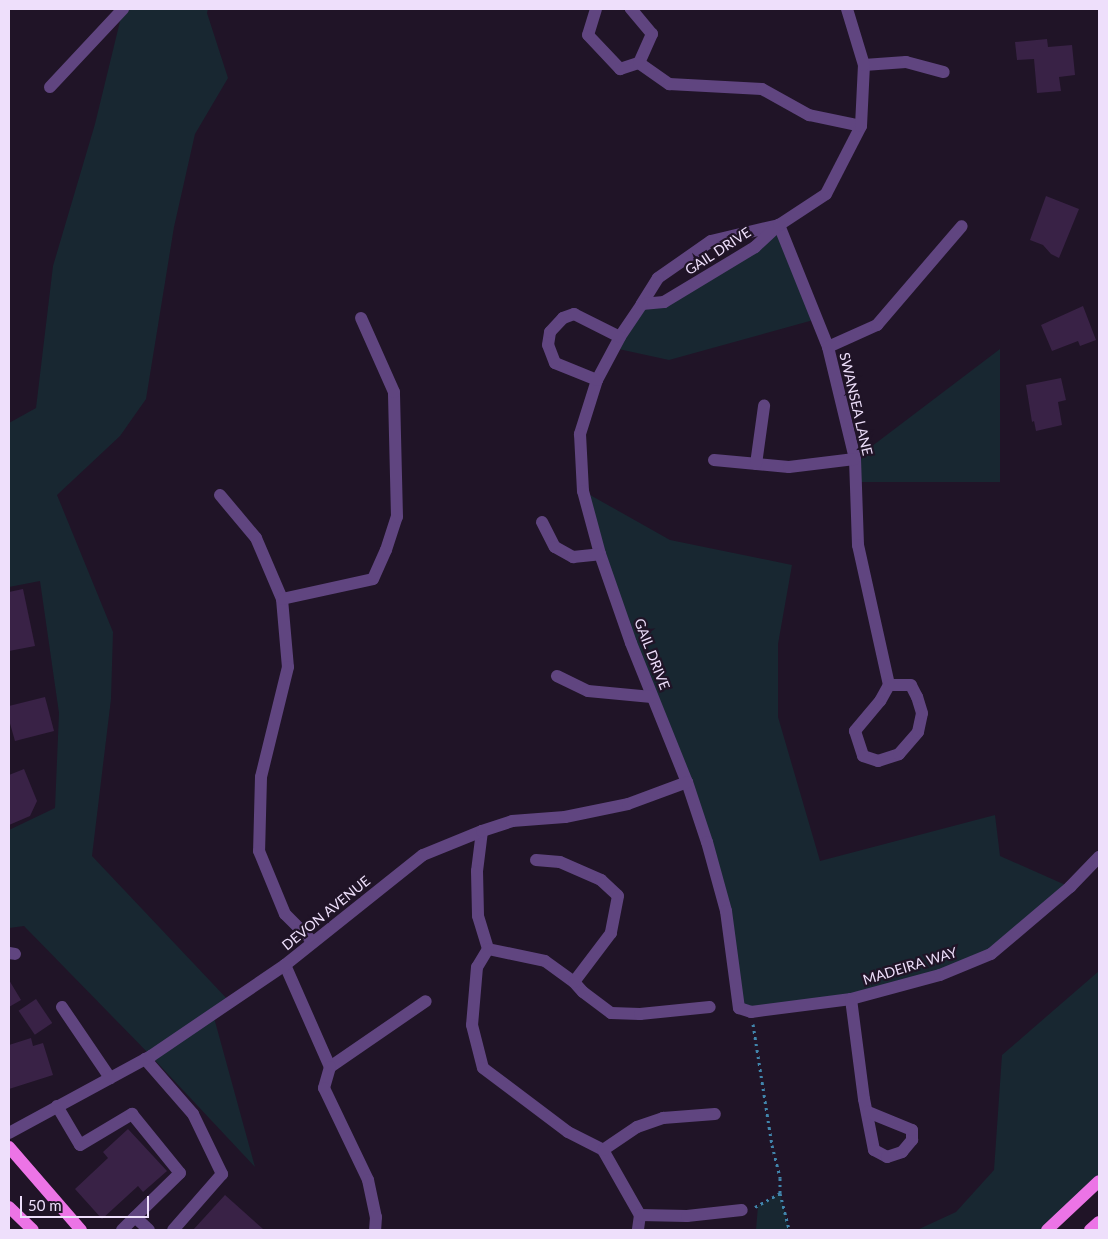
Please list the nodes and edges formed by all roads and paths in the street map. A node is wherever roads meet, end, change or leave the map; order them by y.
1 (123, 9) edge
2 (596, 9) edge
3 (630, 9) edge
4 (847, 9) edge
5 (639, 63) junction
6 (864, 65) junction
7 (944, 72) dead end
8 (50, 87) dead end
9 (861, 126) junction
10 (780, 225) junction
11 (962, 226) dead end
12 (642, 304) junction
13 (361, 318) dead end
14 (620, 337) junction
15 (828, 347) junction
16 (597, 380) junction
17 (764, 406) dead end
18 (855, 459) junction
19 (714, 460) dead end
20 (756, 464) junction
21 (220, 495) dead end
22 (542, 522) dead end
23 (600, 554) junction
24 (282, 598) junction
25 (557, 676) dead end
26 (889, 685) junction
27 (652, 697) junction
28 (687, 782) junction
29 (482, 830) junction
30 (1099, 858) edge
31 (536, 860) dead end
32 (312, 941) junction
33 (488, 949) junction
34 (285, 965) junction
35 (574, 982) junction
36 (851, 999) junction
37 (426, 1001) dead end
38 (710, 1007) dead end
39 (62, 1008) dead end
40 (751, 1012) junction
41 (145, 1058) junction
42 (330, 1067) junction
43 (110, 1078) junction
44 (57, 1106) junction
45 (868, 1112) dead end
46 (714, 1114) dead end
47 (9, 1133) edge
48 (9, 1147) edge
49 (603, 1150) junction
50 (1099, 1181) edge
51 (780, 1193) junction
52 (10, 1209) edge
53 (742, 1210) joint
54 (640, 1215) junction
55 (135, 1217) junction
56 (1099, 1222) edge
57 (33, 1230) edge
58 (81, 1230) edge
59 (122, 1230) edge
60 (149, 1230) edge
61 (173, 1230) edge
62 (375, 1230) edge
63 (638, 1230) edge
64 (788, 1230) edge
65 (1048, 1230) edge
66 (1090, 1230) edge

1 - 8 street
2 - 5 street
3 - 5 street
4 - 6 street, GAIL DRIVE
5 - 9 street
6 - 7 street
6 - 9 street, GAIL DRIVE
9 - 10 street, GAIL DRIVE
10 - 12 street, GAIL DRIVE
10 - 12 street, GAIL DRIVE
10 - 15 street, SWANSEA LANE
11 - 15 street
12 - 14 street, GAIL DRIVE
13 - 24 street
14 - 16 street, GAIL DRIVE
14 - 16 street
15 - 18 street, SWANSEA LANE
16 - 23 street, GAIL DRIVE
17 - 20 street
18 - 20 street
18 - 26 street, SWANSEA LANE
19 - 20 street
21 - 24 street
22 - 23 street
23 - 27 street, GAIL DRIVE
24 - 32 street
25 - 27 street
26 - 26 street
27 - 28 street, GAIL DRIVE
28 - 29 street, DEVON AVENUE
28 - 40 street, GAIL DRIVE
29 - 32 street, DEVON AVENUE
29 - 33 street
30 - 36 street, MADEIRA WAY
31 - 35 street
32 - 34 street, DEVON AVENUE
33 - 35 street
33 - 49 street
34 - 41 street, DEVON AVENUE
34 - 42 street
35 - 38 street
36 - 40 street, MADEIRA WAY
36 - 45 street
37 - 42 street
39 - 43 street
40 - 51 path
41 - 43 street, DEVON AVENUE
41 - 61 street
42 - 62 street
43 - 44 street, DEVON AVENUE
44 - 47 street, DEVON AVENUE
44 - 55 street
46 - 49 street
48 - 58 main road
49 - 54 street
50 - 65 main road
51 - 53 path
51 - 64 path
52 - 57 main road
53 - 54 street
54 - 63 street
55 - 59 street
55 - 60 street
56 - 66 main road

